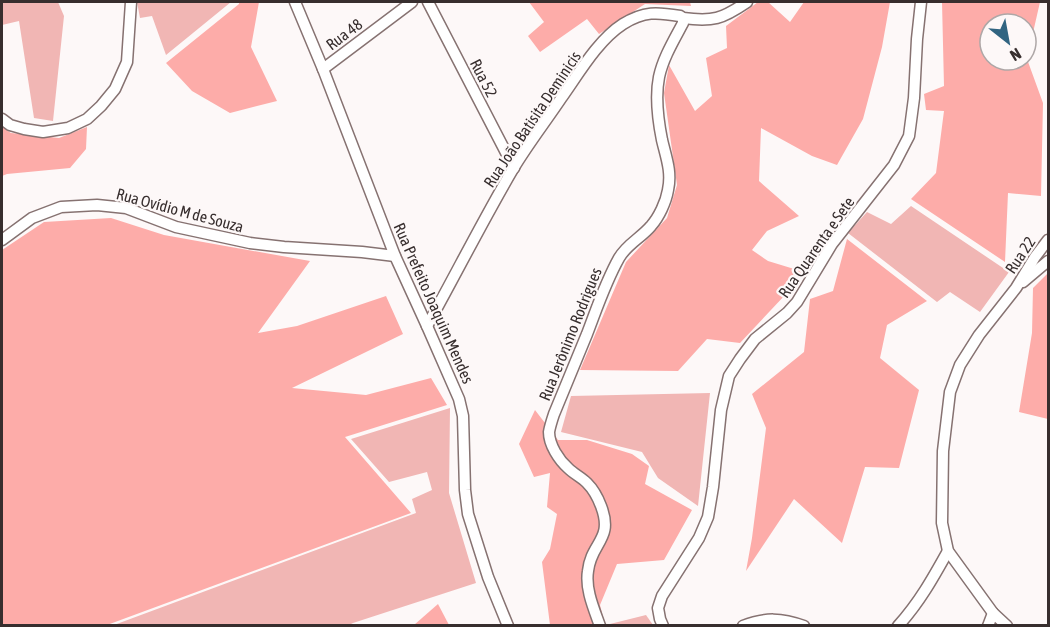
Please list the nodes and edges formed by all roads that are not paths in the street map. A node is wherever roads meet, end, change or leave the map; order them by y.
1 (131, 2) edge
2 (295, 2) edge
3 (412, 2) edge
4 (428, 2) edge
5 (747, 2) edge
6 (921, 2) edge
7 (683, 18) junction
8 (323, 69) junction
9 (2, 118) edge
10 (514, 168) junction
11 (2, 240) edge
12 (1048, 240) edge
13 (394, 256) junction
14 (1048, 261) edge
15 (1016, 288) junction
16 (428, 326) junction
17 (948, 551) junction
18 (993, 613) junction
19 (508, 626) edge
20 (600, 626) edge
21 (663, 626) edge
22 (743, 626) edge
23 (804, 626) edge
24 (898, 626) edge
25 (987, 626) edge
26 (1007, 626) edge

1 - 9 street
2 - 8 street, Rua Prefeito Joaquim Mendes
3 - 8 street, Rua 48
4 - 10 street, Rua 52
5 - 7 street, Rua João Batisita Deminicis
6 - 21 street, Rua Quarenta e Sete
7 - 10 street, Rua João Batisita Deminicis
7 - 20 street, Rua Jerônimo Rodrigues
8 - 13 street, Rua Prefeito Joaquim Mendes
10 - 16 street, Rua João Batisita Deminicis
11 - 13 street, Rua Ovídio M de Souza
12 - 15 street, Rua 22
13 - 16 street, Rua Prefeito Joaquim Mendes
14 - 15 street
15 - 17 street
16 - 19 street, Rua Prefeito Joaquim Mendes
17 - 18 street
17 - 24 street
18 - 25 street
18 - 26 street
22 - 23 street

